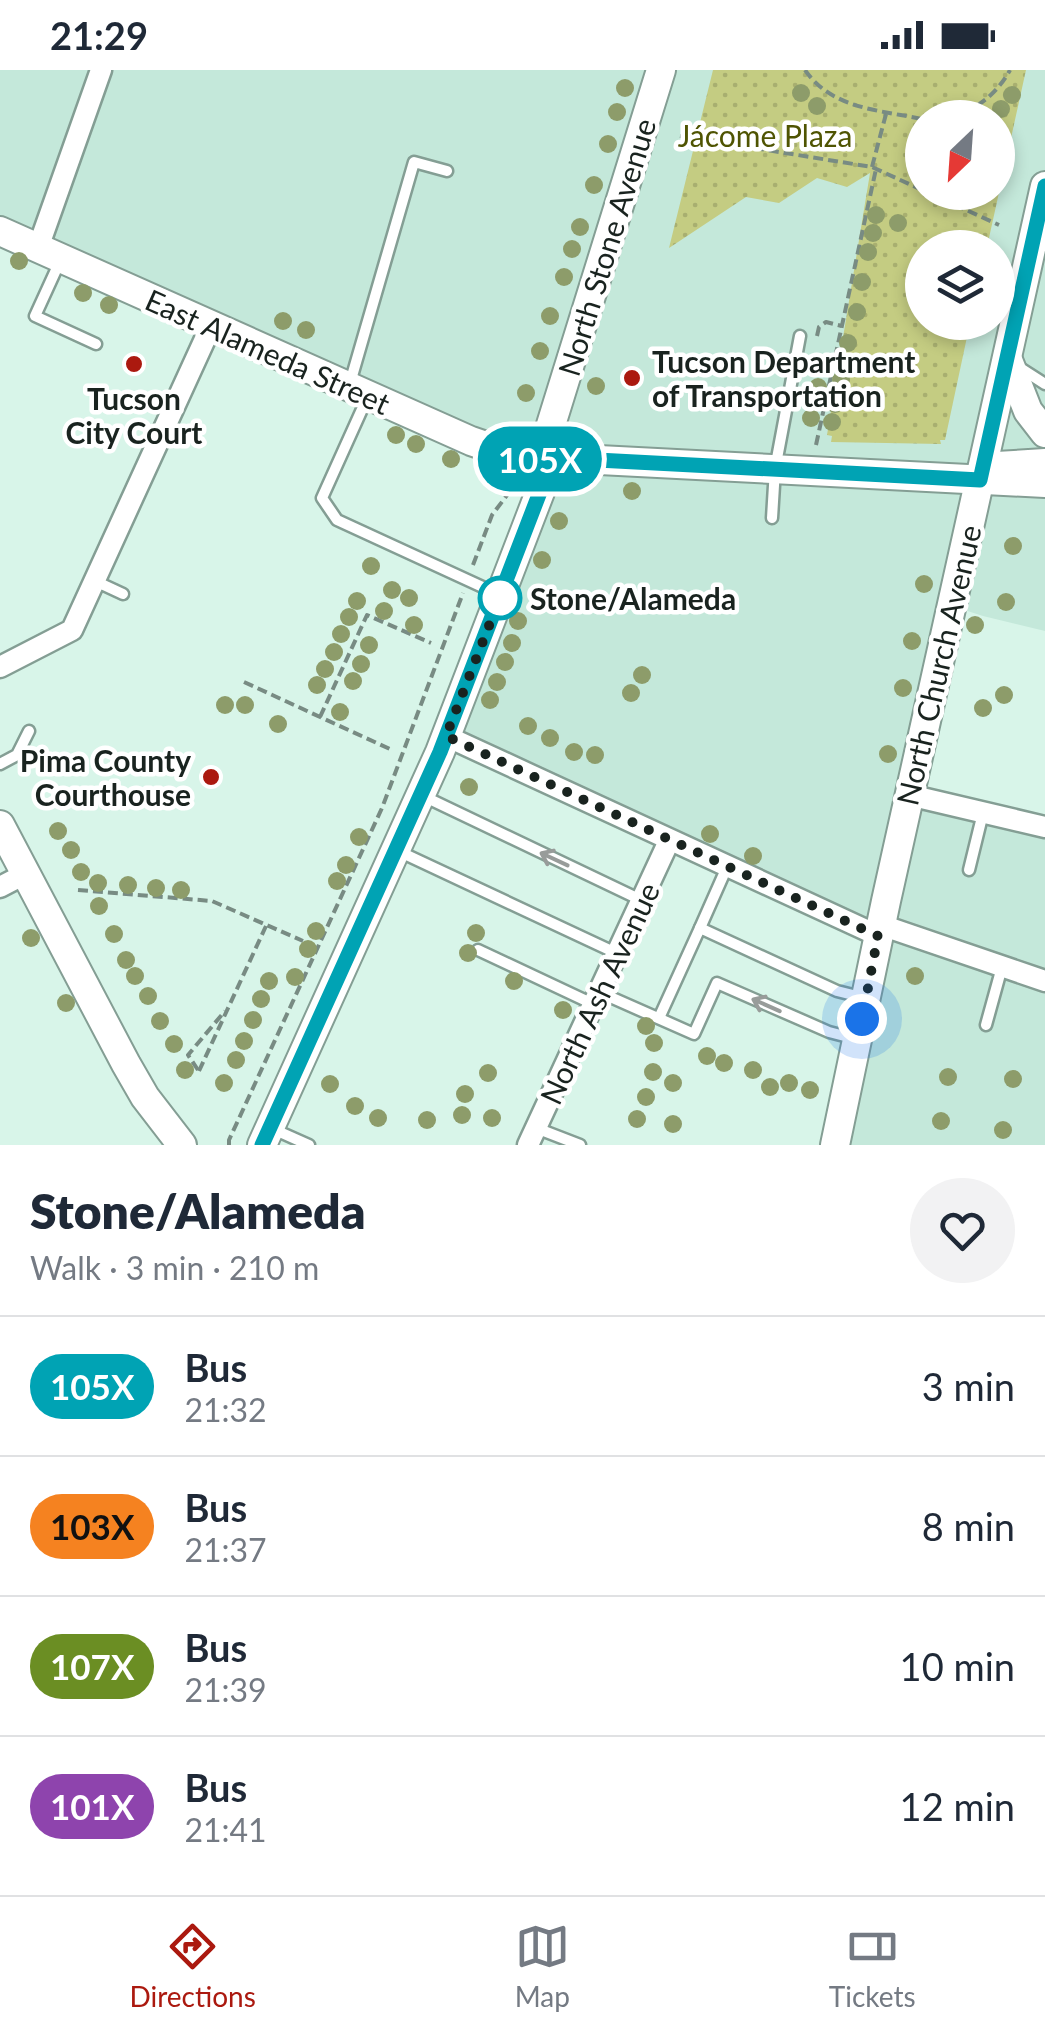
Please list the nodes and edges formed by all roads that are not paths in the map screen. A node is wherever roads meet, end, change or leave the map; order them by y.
1 (101, 70) edge
2 (662, 70) edge
3 (446, 171) dead end
4 (1045, 186) edge
5 (0, 230) edge
6 (50, 253) junction
7 (211, 326) junction
8 (800, 336) dead end
9 (96, 344) dead end
10 (1008, 360) junction
11 (1045, 384) edge
12 (359, 390) junction
13 (1045, 433) edge
14 (540, 457) junction
15 (1045, 463) edge
16 (774, 469) junction
17 (982, 473) junction
18 (1045, 483) edge
19 (772, 518) dead end
20 (94, 582) junction
21 (122, 594) dead end
22 (501, 595) junction
23 (0, 667) edge
24 (29, 730) dead end
25 (446, 736) junction
26 (0, 764) edge
27 (420, 795) junction
28 (909, 795) junction
29 (983, 812) junction
30 (0, 824) edge
31 (1045, 827) edge
32 (669, 841) junction
33 (395, 850) junction
34 (727, 867) junction
35 (969, 870) dead end
36 (13, 881) edge
37 (642, 901) junction
38 (700, 928) junction
39 (880, 931) junction
40 (478, 950) dead end
41 (617, 954) junction
42 (1002, 966) junction
43 (1045, 981) edge
44 (597, 998) junction
45 (866, 999) junction
46 (659, 1018) junction
47 (986, 1025) dead end
48 (857, 1039) junction
49 (266, 1136) edge
50 (532, 1136) edge
51 (182, 1145) edge
52 (309, 1145) edge
53 (580, 1145) edge
54 (836, 1145) edge

1 - 6 street
2 - 14 street, North Stone Avenue
3 - 12 lane
4 - 10 street, North Church Avenue
5 - 6 street, East Alameda Street
6 - 7 street, East Alameda Street
6 - 9 lane
7 - 12 street, East Alameda Street
7 - 20 street
8 - 16 lane
10 - 11 lane
10 - 13 street
10 - 17 street, North Church Avenue
12 - 14 street, East Alameda Street
12 - 22 lane
14 - 16 street, East Alameda Street
14 - 22 street, North Stone Avenue
15 - 17 street
16 - 17 street, East Alameda Street
16 - 19 lane
17 - 18 street
17 - 28 street, North Church Avenue
20 - 21 lane
20 - 23 street
22 - 25 street, North Stone Avenue
24 - 26 lane
25 - 27 street, North Stone Avenue
25 - 32 street
27 - 33 street, North Stone Avenue
37 -> 27 lane
28 - 29 street
28 - 39 street, North Church Avenue
29 - 31 street
29 - 35 lane
30 - 36 street
32 - 34 street
32 - 37 street, North Ash Avenue
33 - 41 lane
33 - 49 street, North Stone Avenue
34 - 38 lane
34 - 39 street
36 - 51 street
37 - 41 street, North Ash Avenue
38 - 45 lane
38 - 46 lane
39 - 42 street
39 - 45 street, North Church Avenue
40 - 44 lane
41 - 44 street, North Ash Avenue
42 - 43 street
42 - 47 lane
44 - 46 lane
44 - 50 street, North Ash Avenue
45 - 48 street, North Church Avenue
48 -> 46 lane
48 - 54 street, North Church Avenue
49 - 52 lane
50 - 53 lane

